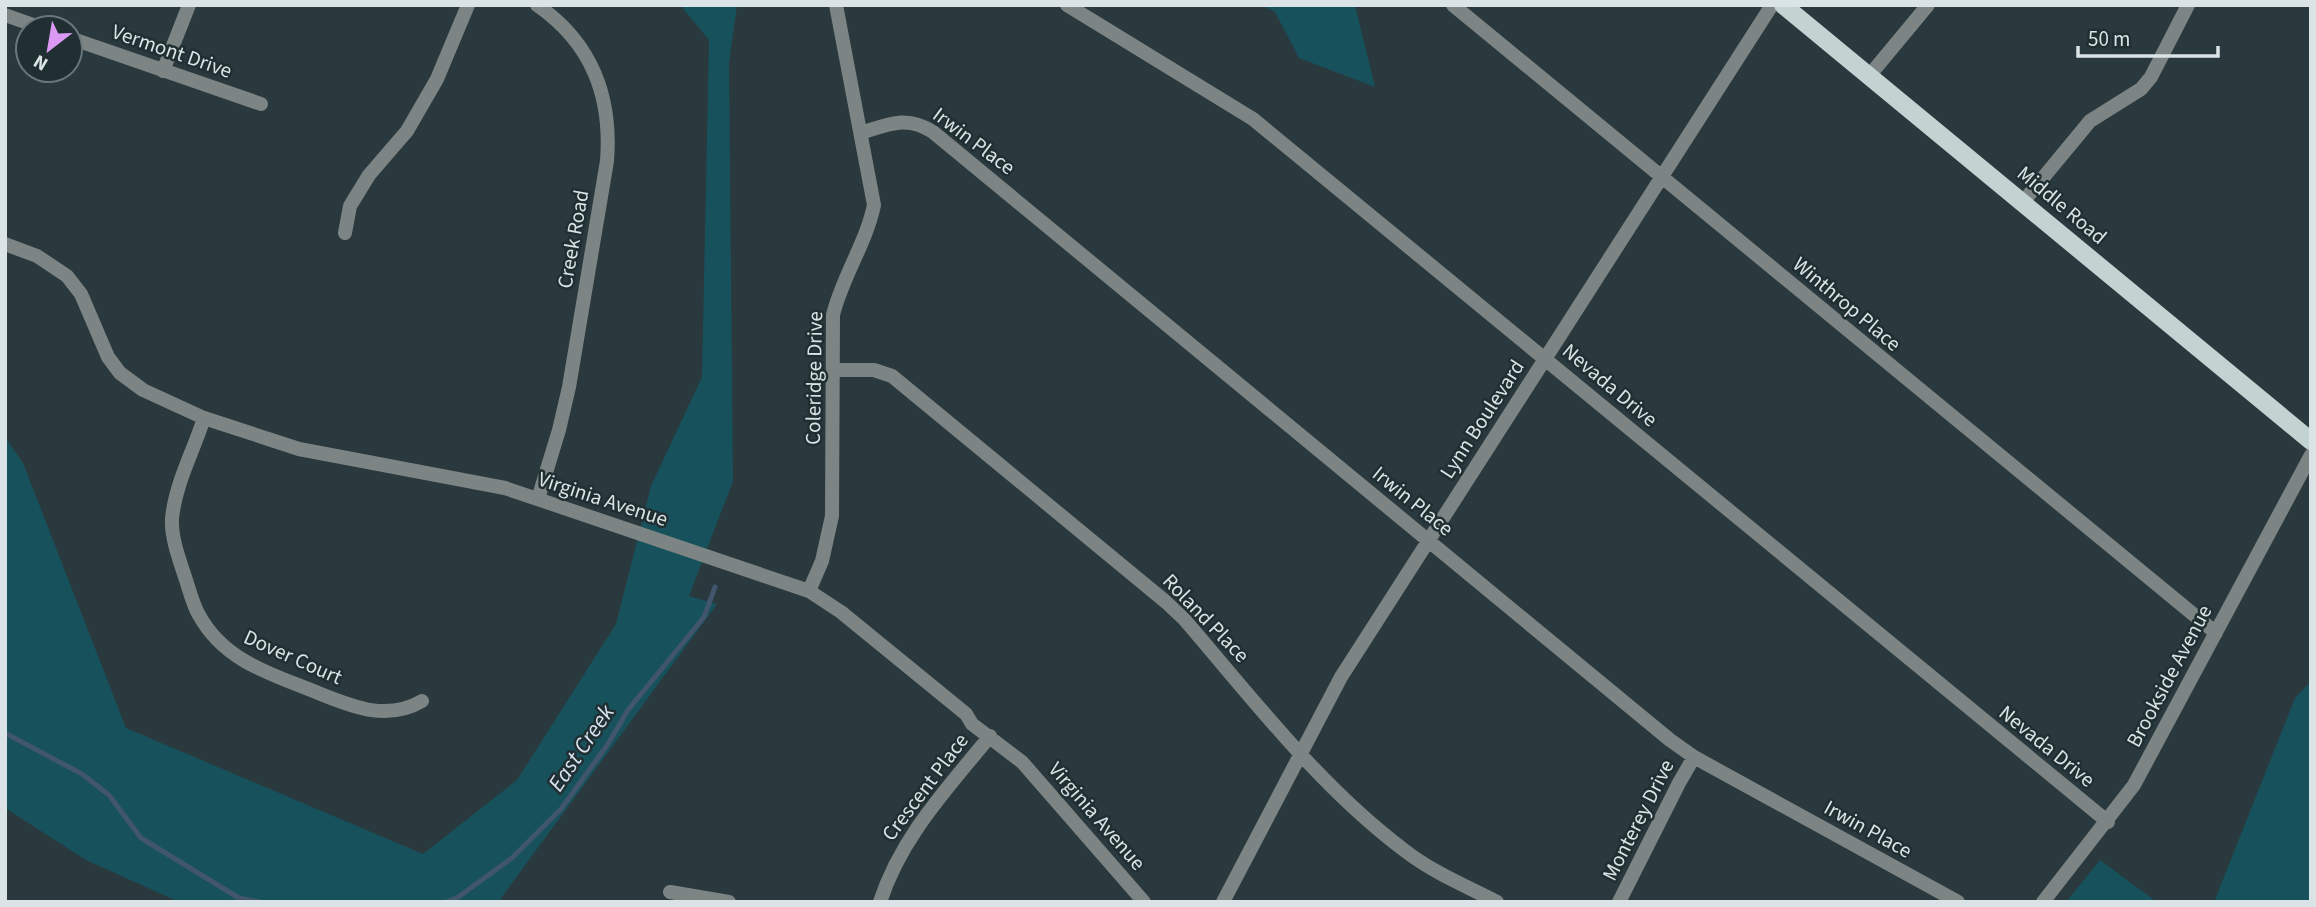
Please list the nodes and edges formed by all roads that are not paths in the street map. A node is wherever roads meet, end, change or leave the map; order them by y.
1 (189, 5) edge
2 (468, 5) edge
3 (537, 5) edge
4 (836, 5) edge
5 (1067, 5) edge
6 (1453, 5) edge
7 (1772, 5) edge
8 (1783, 5) edge
9 (1928, 5) edge
10 (2188, 5) edge
11 (84, 43) edge
12 (163, 71) junction
13 (1869, 76) junction
14 (261, 104) dead end
15 (861, 133) junction
16 (1661, 177) junction
17 (2023, 202) junction
18 (345, 233) dead end
19 (5, 244) edge
20 (1545, 359) junction
21 (833, 370) junction
22 (204, 418) junction
23 (2311, 441) edge
24 (2311, 455) edge
25 (538, 499) junction
26 (1429, 541) junction
27 (809, 591) junction
28 (2216, 633) junction
29 (422, 701) dead end
30 (990, 736) junction
31 (1300, 753) junction
32 (1694, 757) junction
33 (2108, 821) junction
34 (670, 892) dead end
35 (729, 902) edge
36 (880, 902) edge
37 (1144, 902) edge
38 (1223, 902) edge
39 (1497, 902) edge
40 (1619, 902) edge
41 (1958, 902) edge
42 (2043, 902) edge

1 - 12 street
2 - 18 street
3 - 25 street, Creek Road
4 - 15 street, Coleridge Drive
5 - 20 street, Nevada Drive
6 - 16 street, Winthrop Place
7 - 16 street, Lynn Boulevard
8 - 13 main road, Middle Road
9 - 13 street
10 - 17 street
11 - 12 street, Vermont Drive
12 - 14 street, Vermont Drive
13 - 17 main road, Middle Road
15 - 21 street, Coleridge Drive
15 - 26 street, Irwin Place
16 - 20 street, Lynn Boulevard
16 - 28 street, Winthrop Place
17 - 23 main road, Middle Road
19 - 22 street, Virginia Avenue
20 - 26 street, Lynn Boulevard
20 - 33 street, Nevada Drive
21 - 27 street, Coleridge Drive
21 - 31 street, Roland Place
22 - 25 street, Virginia Avenue
22 - 29 street, Dover Court
24 - 28 street, Brookside Avenue
25 - 27 street, Virginia Avenue
26 - 31 street, Lynn Boulevard
26 - 32 street, Irwin Place
27 - 30 street, Virginia Avenue
28 - 33 street, Brookside Avenue
30 - 36 street, Crescent Place
30 - 37 street, Virginia Avenue
31 - 38 street, Lynn Boulevard
31 - 39 street, Roland Place
32 - 40 street, Monterey Drive
32 - 41 street, Irwin Place
33 - 42 street, Brookside Avenue
34 - 35 street

